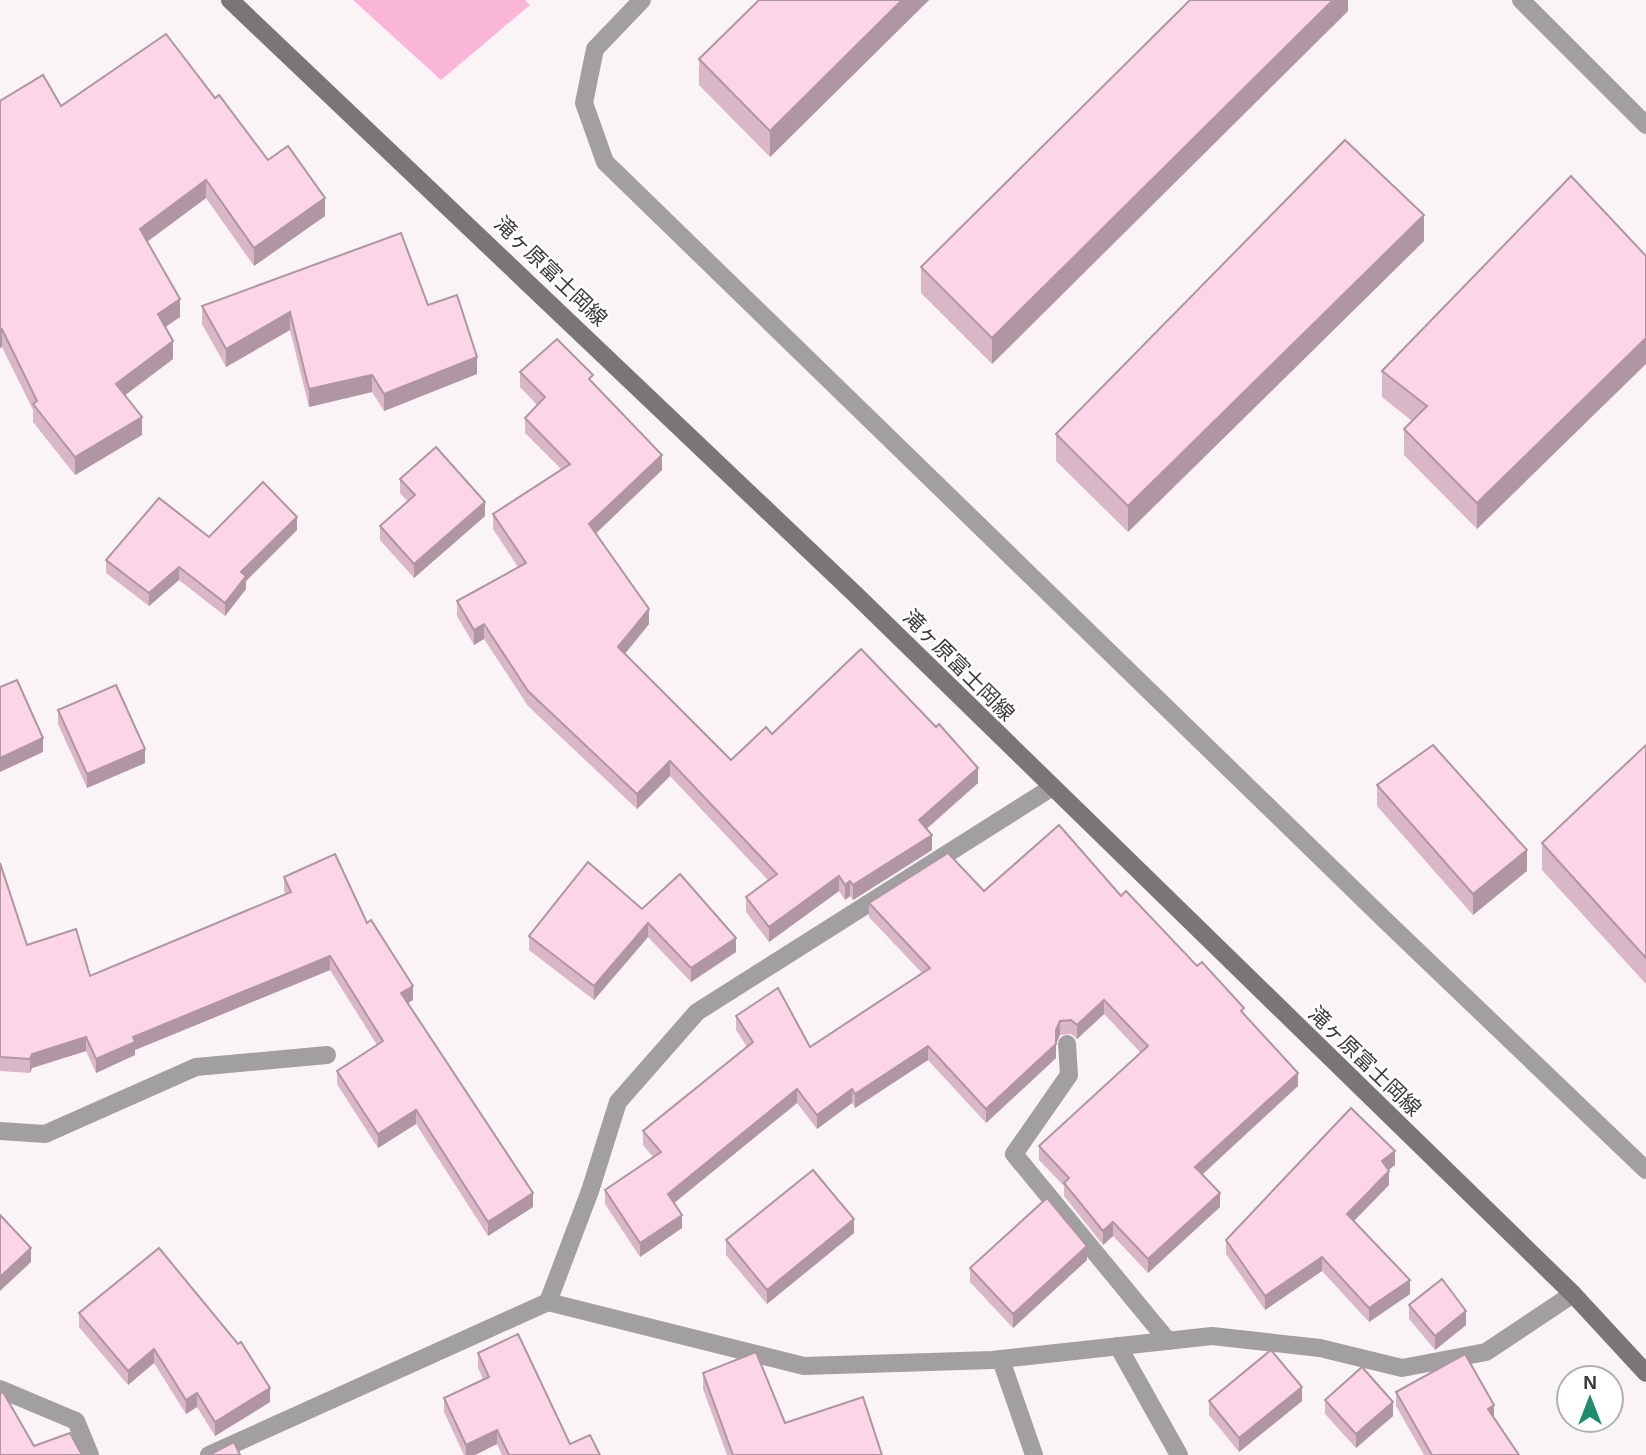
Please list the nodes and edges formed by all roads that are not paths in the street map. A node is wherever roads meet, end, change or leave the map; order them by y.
1 (230, 0) edge
2 (642, 0) edge
3 (1521, 0) edge
4 (1646, 125) edge
5 (1051, 788) junction
6 (1067, 1044) dead end
7 (327, 1055) dead end
8 (0, 1131) edge
9 (1646, 1170) edge
10 (1573, 1294) junction
11 (548, 1302) junction
12 (1168, 1341) junction
13 (1118, 1346) junction
14 (1001, 1360) junction
15 (1646, 1373) edge
16 (0, 1389) edge
17 (90, 1455) edge
18 (209, 1455) edge
19 (1034, 1455) edge
20 (1179, 1455) edge

1 - 5 main road, 滝ヶ原富士岡線
2 - 9 street
3 - 4 street
5 - 10 main road, 滝ヶ原富士岡線
5 - 11 street
6 - 12 street
7 - 8 street
10 - 12 street
10 - 15 main road, 滝ヶ原富士岡線
11 - 14 street
11 - 18 street
12 - 13 street
13 - 14 street
13 - 20 street
14 - 19 street
16 - 17 street

